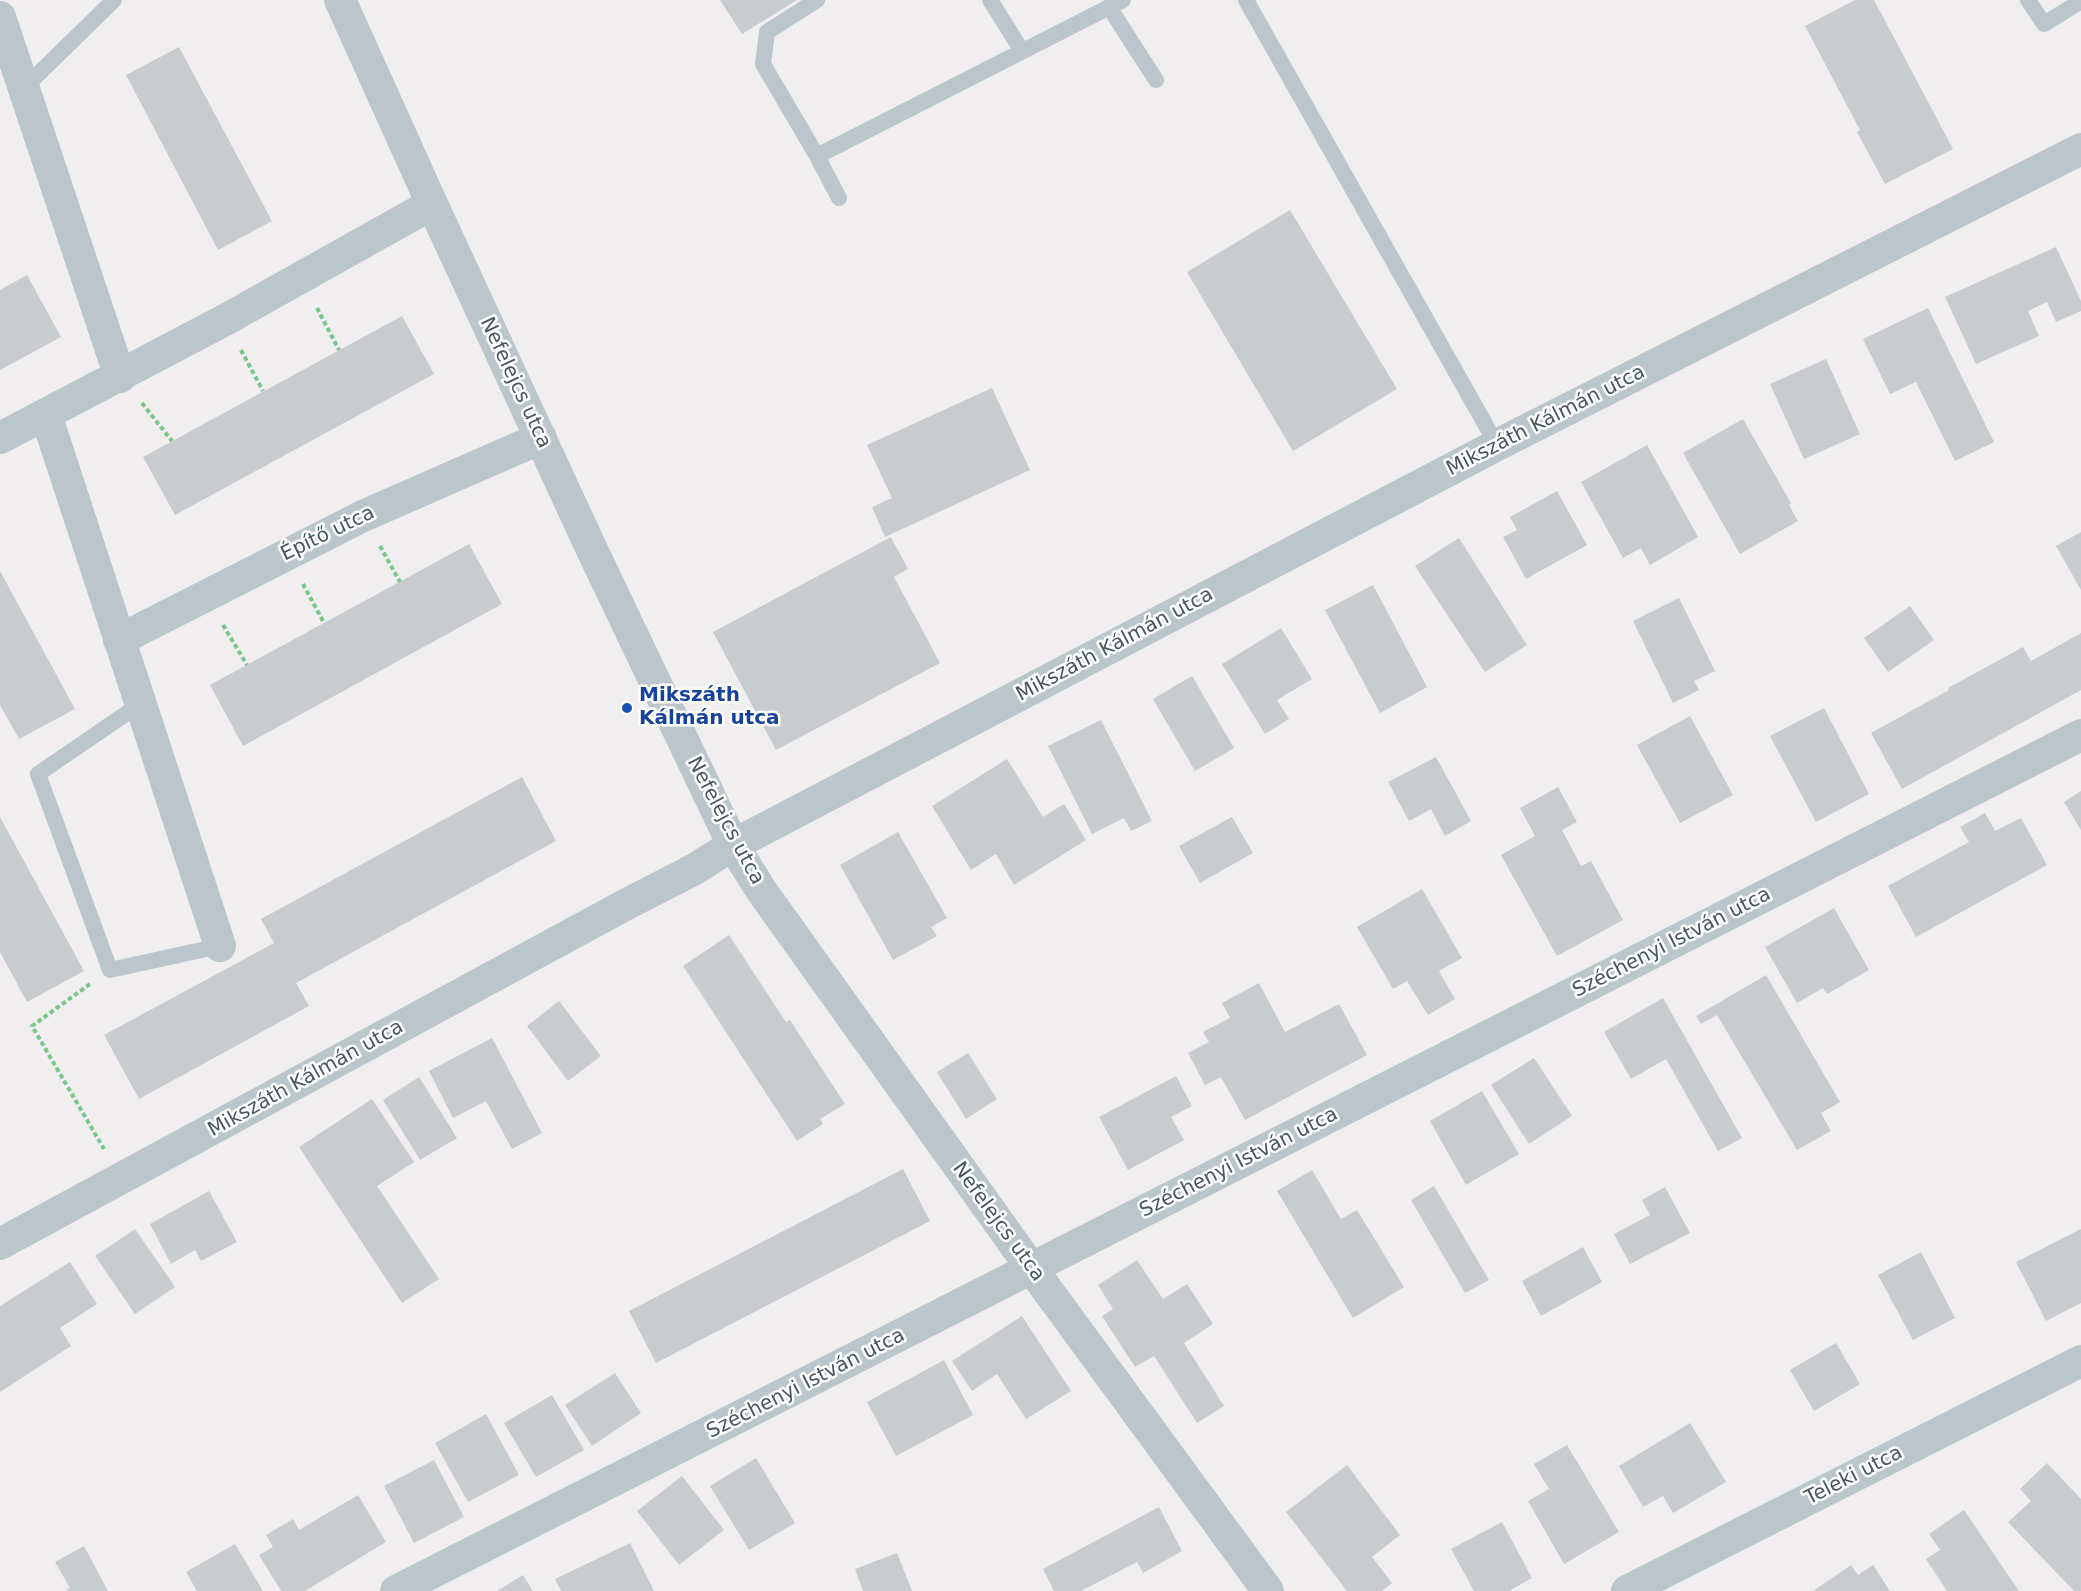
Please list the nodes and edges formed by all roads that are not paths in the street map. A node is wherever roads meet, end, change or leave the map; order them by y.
1 (114, 0) edge
2 (340, 0) edge
3 (817, 0) edge
4 (990, 0) edge
5 (1246, 0) edge
6 (2028, 0) edge
7 (2081, 1) edge
8 (1116, 3) edge
9 (0, 16) edge
10 (1022, 51) junction
11 (1156, 80) dead end
12 (24, 88) junction
13 (2081, 149) edge
14 (817, 156) junction
15 (839, 198) dead end
16 (432, 204) junction
17 (120, 377) junction
18 (46, 415) junction
19 (0, 438) edge
20 (542, 438) junction
21 (1497, 445) junction
22 (119, 640) junction
23 (140, 704) junction
24 (2081, 735) edge
25 (733, 845) junction
26 (220, 946) joint
27 (0, 1244) edge
28 (1032, 1269) junction
29 (2081, 1360) edge
30 (396, 1591) edge
31 (1268, 1591) edge
32 (1627, 1591) edge

1 - 12 lane
2 - 16 street, Nefelejcs utca
3 - 14 lane
4 - 10 lane
5 - 21 lane
6 - 7 lane
8 - 10 lane
8 - 11 lane
9 - 12 street
10 - 14 lane
12 - 17 street
13 - 21 street, Mikszáth Kálmán utca
14 - 15 lane
16 - 17 street
16 - 20 street, Nefelejcs utca
17 - 18 street
18 - 19 street
18 - 22 street
20 - 22 street, Építő utca
20 - 25 street, Nefelejcs utca
21 - 25 street, Mikszáth Kálmán utca
22 - 23 street
23 - 26 street
23 - 26 lane
24 - 28 street, Széchenyi István utca
25 - 27 street, Mikszáth Kálmán utca
25 - 28 street, Nefelejcs utca
28 - 30 street, Széchenyi István utca
28 - 31 street, Nefelejcs utca
29 - 32 street, Teleki utca

